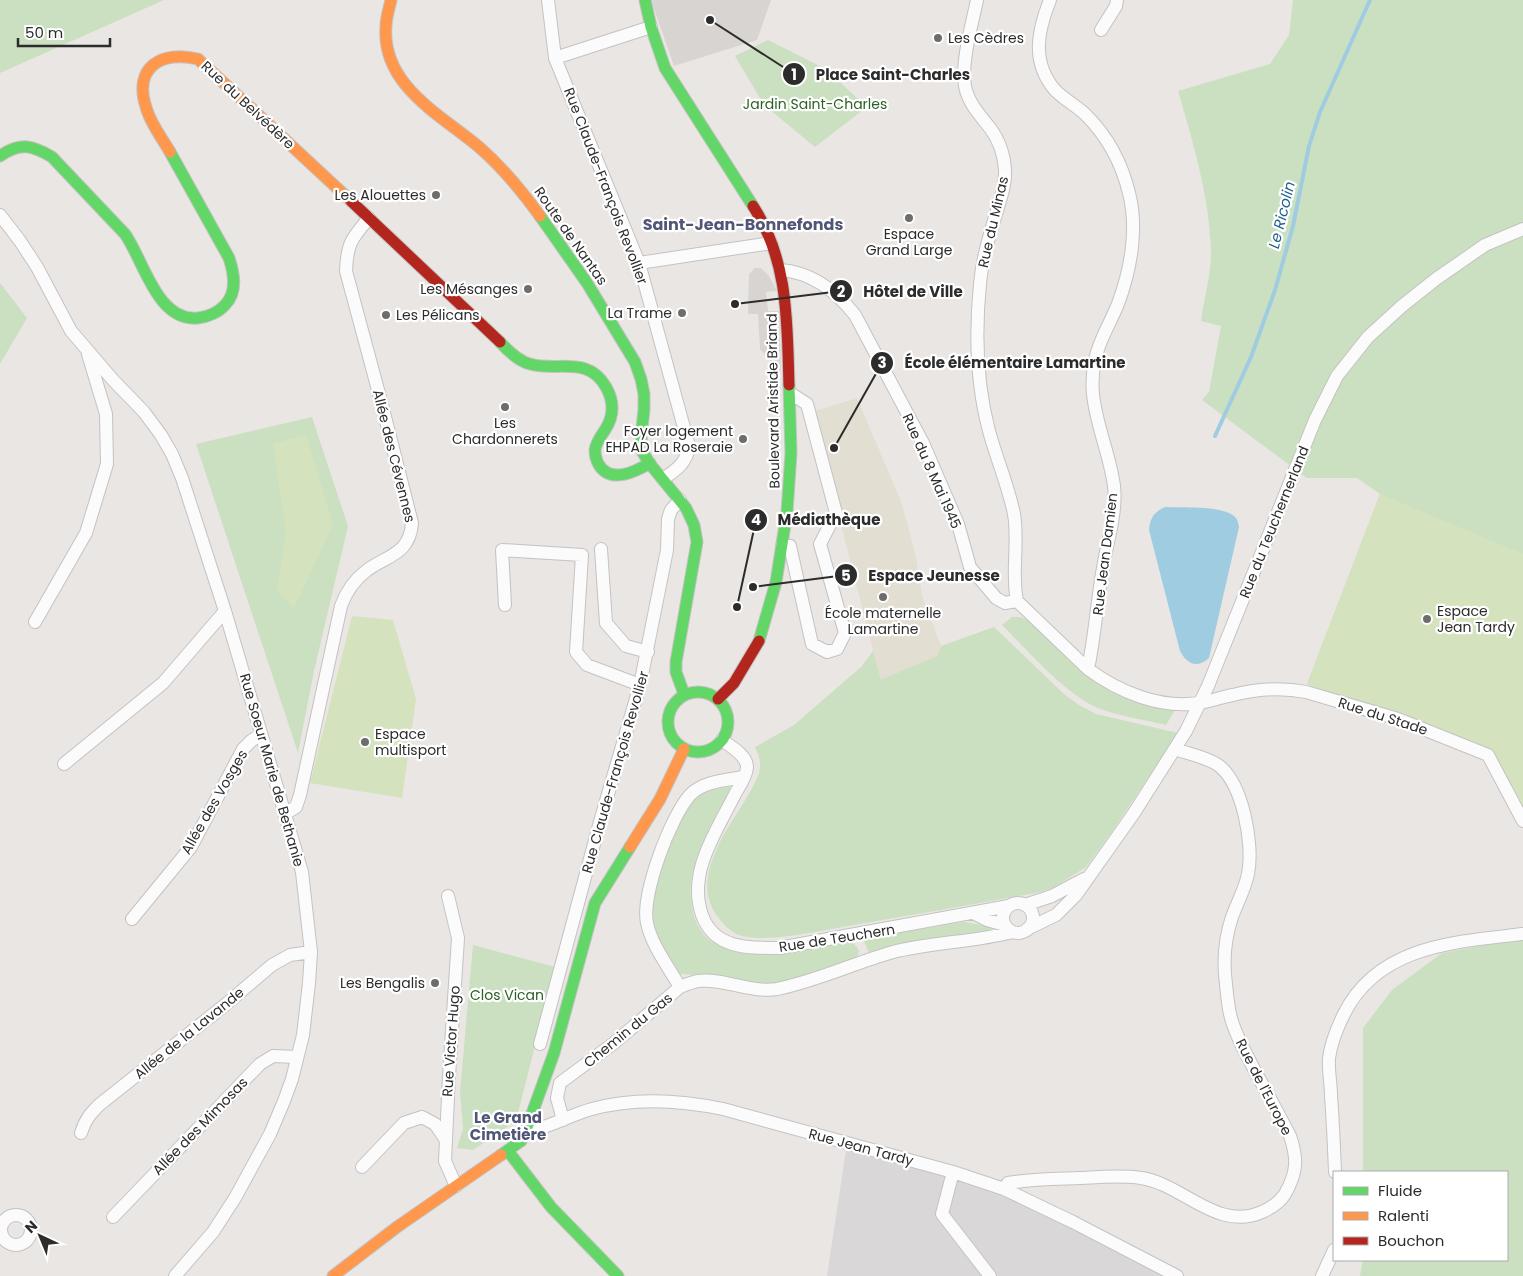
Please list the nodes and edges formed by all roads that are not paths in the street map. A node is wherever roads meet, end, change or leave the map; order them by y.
1 (391, 0) edge
2 (548, 0) edge
3 (645, 0) edge
4 (976, 0) edge
5 (1050, 0) edge
6 (1117, 0) edge
7 (651, 27) junction
8 (1101, 30) dead end
9 (555, 58) junction
10 (0, 156) edge
11 (0, 215) edge
12 (369, 218) junction
13 (1523, 229) edge
14 (771, 243) junction
15 (639, 263) junction
16 (780, 270) junction
17 (87, 350) junction
18 (790, 394) junction
19 (650, 463) junction
20 (663, 479) junction
21 (680, 500) junction
22 (782, 546) junction
23 (601, 549) dead end
24 (1017, 601) junction
25 (506, 605) dead end
26 (225, 611) junction
27 (35, 622) dead end
28 (648, 652) junction
29 (1088, 669) junction
30 (640, 685) junction
31 (684, 694) junction
32 (718, 699) junction
33 (1201, 703) junction
34 (261, 734) junction
35 (722, 740) junction
36 (684, 749) junction
37 (1175, 749) junction
38 (64, 764) dead end
39 (744, 777) junction
40 (286, 814) junction
41 (1523, 820) edge
42 (1090, 875) junction
43 (448, 896) dead end
44 (1009, 906) junction
45 (1025, 906) junction
46 (973, 914) junction
47 (132, 919) dead end
48 (1009, 929) junction
49 (1027, 929) junction
50 (1523, 934) edge
51 (310, 952) junction
52 (680, 987) junction
53 (540, 1044) dead end
54 (297, 1057) junction
55 (563, 1120) junction
56 (529, 1127) junction
57 (81, 1133) dead end
58 (446, 1140) junction
59 (508, 1152) junction
60 (362, 1167) dead end
61 (1335, 1171) edge
62 (953, 1172) junction
63 (456, 1186) junction
64 (1004, 1189) junction
65 (113, 1217) dead end
66 (1333, 1252) edge
67 (175, 1276) edge
68 (333, 1276) edge
69 (618, 1276) edge
70 (990, 1276) edge
71 (1177, 1276) edge
72 (1322, 1276) edge

1 - 19 street, Route de Nantas
2 - 9 street, Rue Claude-François Revollier
3 - 7 street, Boulevard Aristide Briand
4 - 24 street, Rue du Minas
5 - 29 street, Rue Jean Damien
6 - 8 street
7 - 9 street
7 - 14 street, Boulevard Aristide Briand
9 - 15 street, Rue Claude-François Revollier
10 - 12 street, Rue du Belvédère
11 - 17 street, Rue Soeur Marie de Bethanie
12 - 19 street, Rue du Belvédère
12 - 40 street, Allée des Cévennes
13 - 33 street, Rue du Teuchernerland
14 - 15 street
14 - 16 street, Boulevard Aristide Briand
15 - 20 street, Rue Claude-François Revollier
16 - 18 street, Boulevard Aristide Briand
16 - 24 street, Rue du 8 Mai 1945
17 - 26 street, Rue Soeur Marie de Bethanie
17 - 27 street
18 - 22 street, Boulevard Aristide Briand
18 - 22 street
19 - 20 street, Route de Nantas
20 - 21 street, Route de Nantas
21 - 28 street, Rue Claude-François Revollier
21 - 31 street, Route de Nantas
22 - 32 street, Boulevard Aristide Briand
23 - 28 street
24 - 29 street
25 - 30 street
26 - 34 street, Rue Soeur Marie de Bethanie
26 - 38 street
28 - 30 street, Rue Claude-François Revollier
29 - 33 street
30 - 53 street, Rue Claude-François Revollier
31 - 32 street
31 - 36 street
32 - 35 street
33 - 37 street, Rue du Teuchernerland
33 - 41 street, Rue du Stade
34 - 40 street, Rue Soeur Marie de Bethanie
34 - 47 street, Allée des Vosges
35 - 36 street
35 - 39 street
36 - 56 street
37 - 42 street, Rue du Teuchernerland
37 - 64 street, Rue de l'Europe
39 - 46 street, Rue de Teuchern
39 - 52 street, Chemin du Gas
40 - 51 street, Rue Soeur Marie de Bethanie
42 - 45 street, Rue du Teuchernerland
42 - 49 street, Rue du Teuchernerland
43 - 58 street, Rue Victor Hugo
44 - 45 street
44 - 46 street
44 - 48 street
45 - 49 street
46 - 48 street
48 - 49 street
48 - 52 street
50 - 61 street
51 - 54 street, Rue Soeur Marie de Bethanie
51 - 57 street, Allée de la Lavande
52 - 55 street, Chemin du Gas
54 - 65 street, Allée des Mimosas
54 - 67 street, Rue Soeur Marie de Bethanie
55 - 56 street, Rue Jean Tardy
55 - 62 street, Rue Jean Tardy
56 - 59 street
58 - 60 street
58 - 63 street, Rue Victor Hugo
59 - 63 street
59 - 69 street
62 - 64 street, Rue Jean Tardy
62 - 70 street
63 - 68 street
64 - 71 street, Rue Jean Tardy
66 - 72 street

